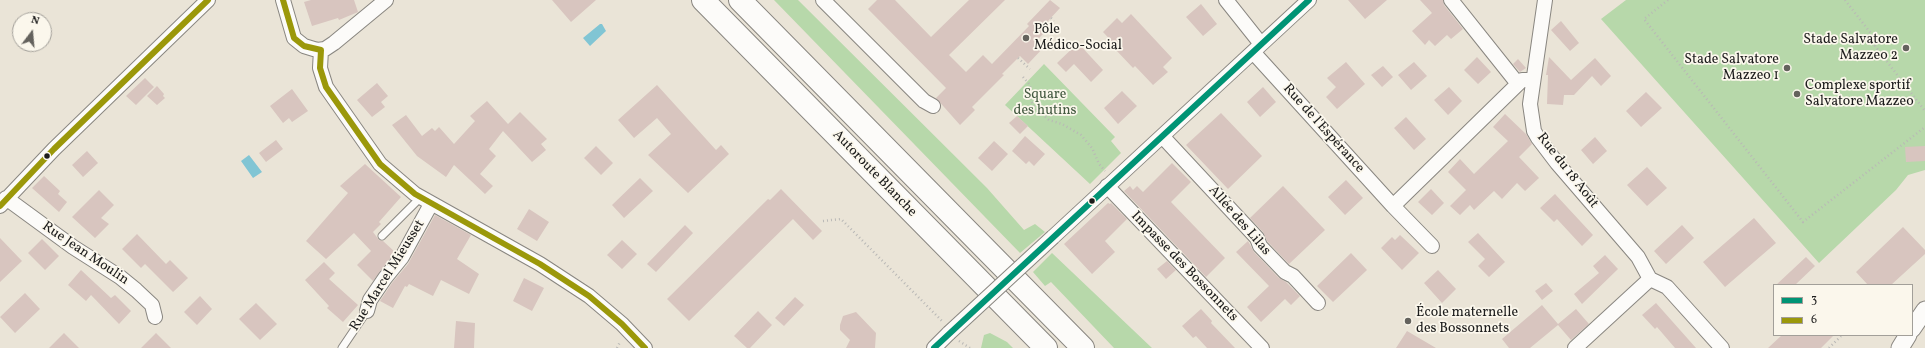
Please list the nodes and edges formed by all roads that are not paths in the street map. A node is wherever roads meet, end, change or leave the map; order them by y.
1 (208, 0) edge
2 (283, 0) edge
3 (386, 0) edge
4 (703, 0) edge
5 (740, 0) edge
6 (823, 0) edge
7 (1226, 0) edge
8 (1309, 0) edge
9 (1451, 0) edge
10 (1545, 0) edge
11 (1257, 48) junction
12 (321, 50) junction
13 (1532, 80) junction
14 (1518, 84) junction
15 (933, 106) dead end
16 (1162, 136) junction
17 (1110, 182) junction
18 (426, 201) junction
19 (3, 202) edge
20 (1393, 206) junction
21 (382, 236) dead end
22 (1432, 246) dead end
23 (1650, 279) junction
24 (1318, 303) dead end
25 (1925, 310) edge
26 (367, 311) joint
27 (155, 317) dead end
28 (1913, 328) edge
29 (1907, 336) edge
30 (342, 348) edge
31 (645, 348) edge
32 (934, 348) edge
33 (1046, 348) edge
34 (1083, 348) edge
35 (1262, 348) edge
36 (1575, 348) edge
37 (1722, 348) edge
38 (1900, 348) edge

1 - 19 street
2 - 12 street
3 - 12 street
4 - 33 highway, Autoroute Blanche
5 - 34 highway, Autoroute Blanche
6 - 15 street
7 - 11 street, Rue de l'Espérance
8 - 11 street
9 - 14 street
10 - 13 street, Rue du 18 Août
11 - 16 street
11 - 20 street, Rue de l'Espérance
12 - 18 street
13 - 14 street
13 - 23 street, Rue du 18 Août
14 - 20 street
16 - 17 street
16 - 24 street, Allée des Lilas
17 - 32 street, bridge
17 - 35 street, Impasse des Bossonnets
18 - 21 lane, Rue Marcel Mieusset
18 - 26 street, Rue Marcel Mieusset
18 - 31 street
19 - 27 street, Rue Jean Moulin
20 - 22 street, Rue de l'Espérance
23 - 36 street
23 - 37 street
25 - 28 street
26 - 30 lane, Rue Marcel Mieusset
29 - 38 street

